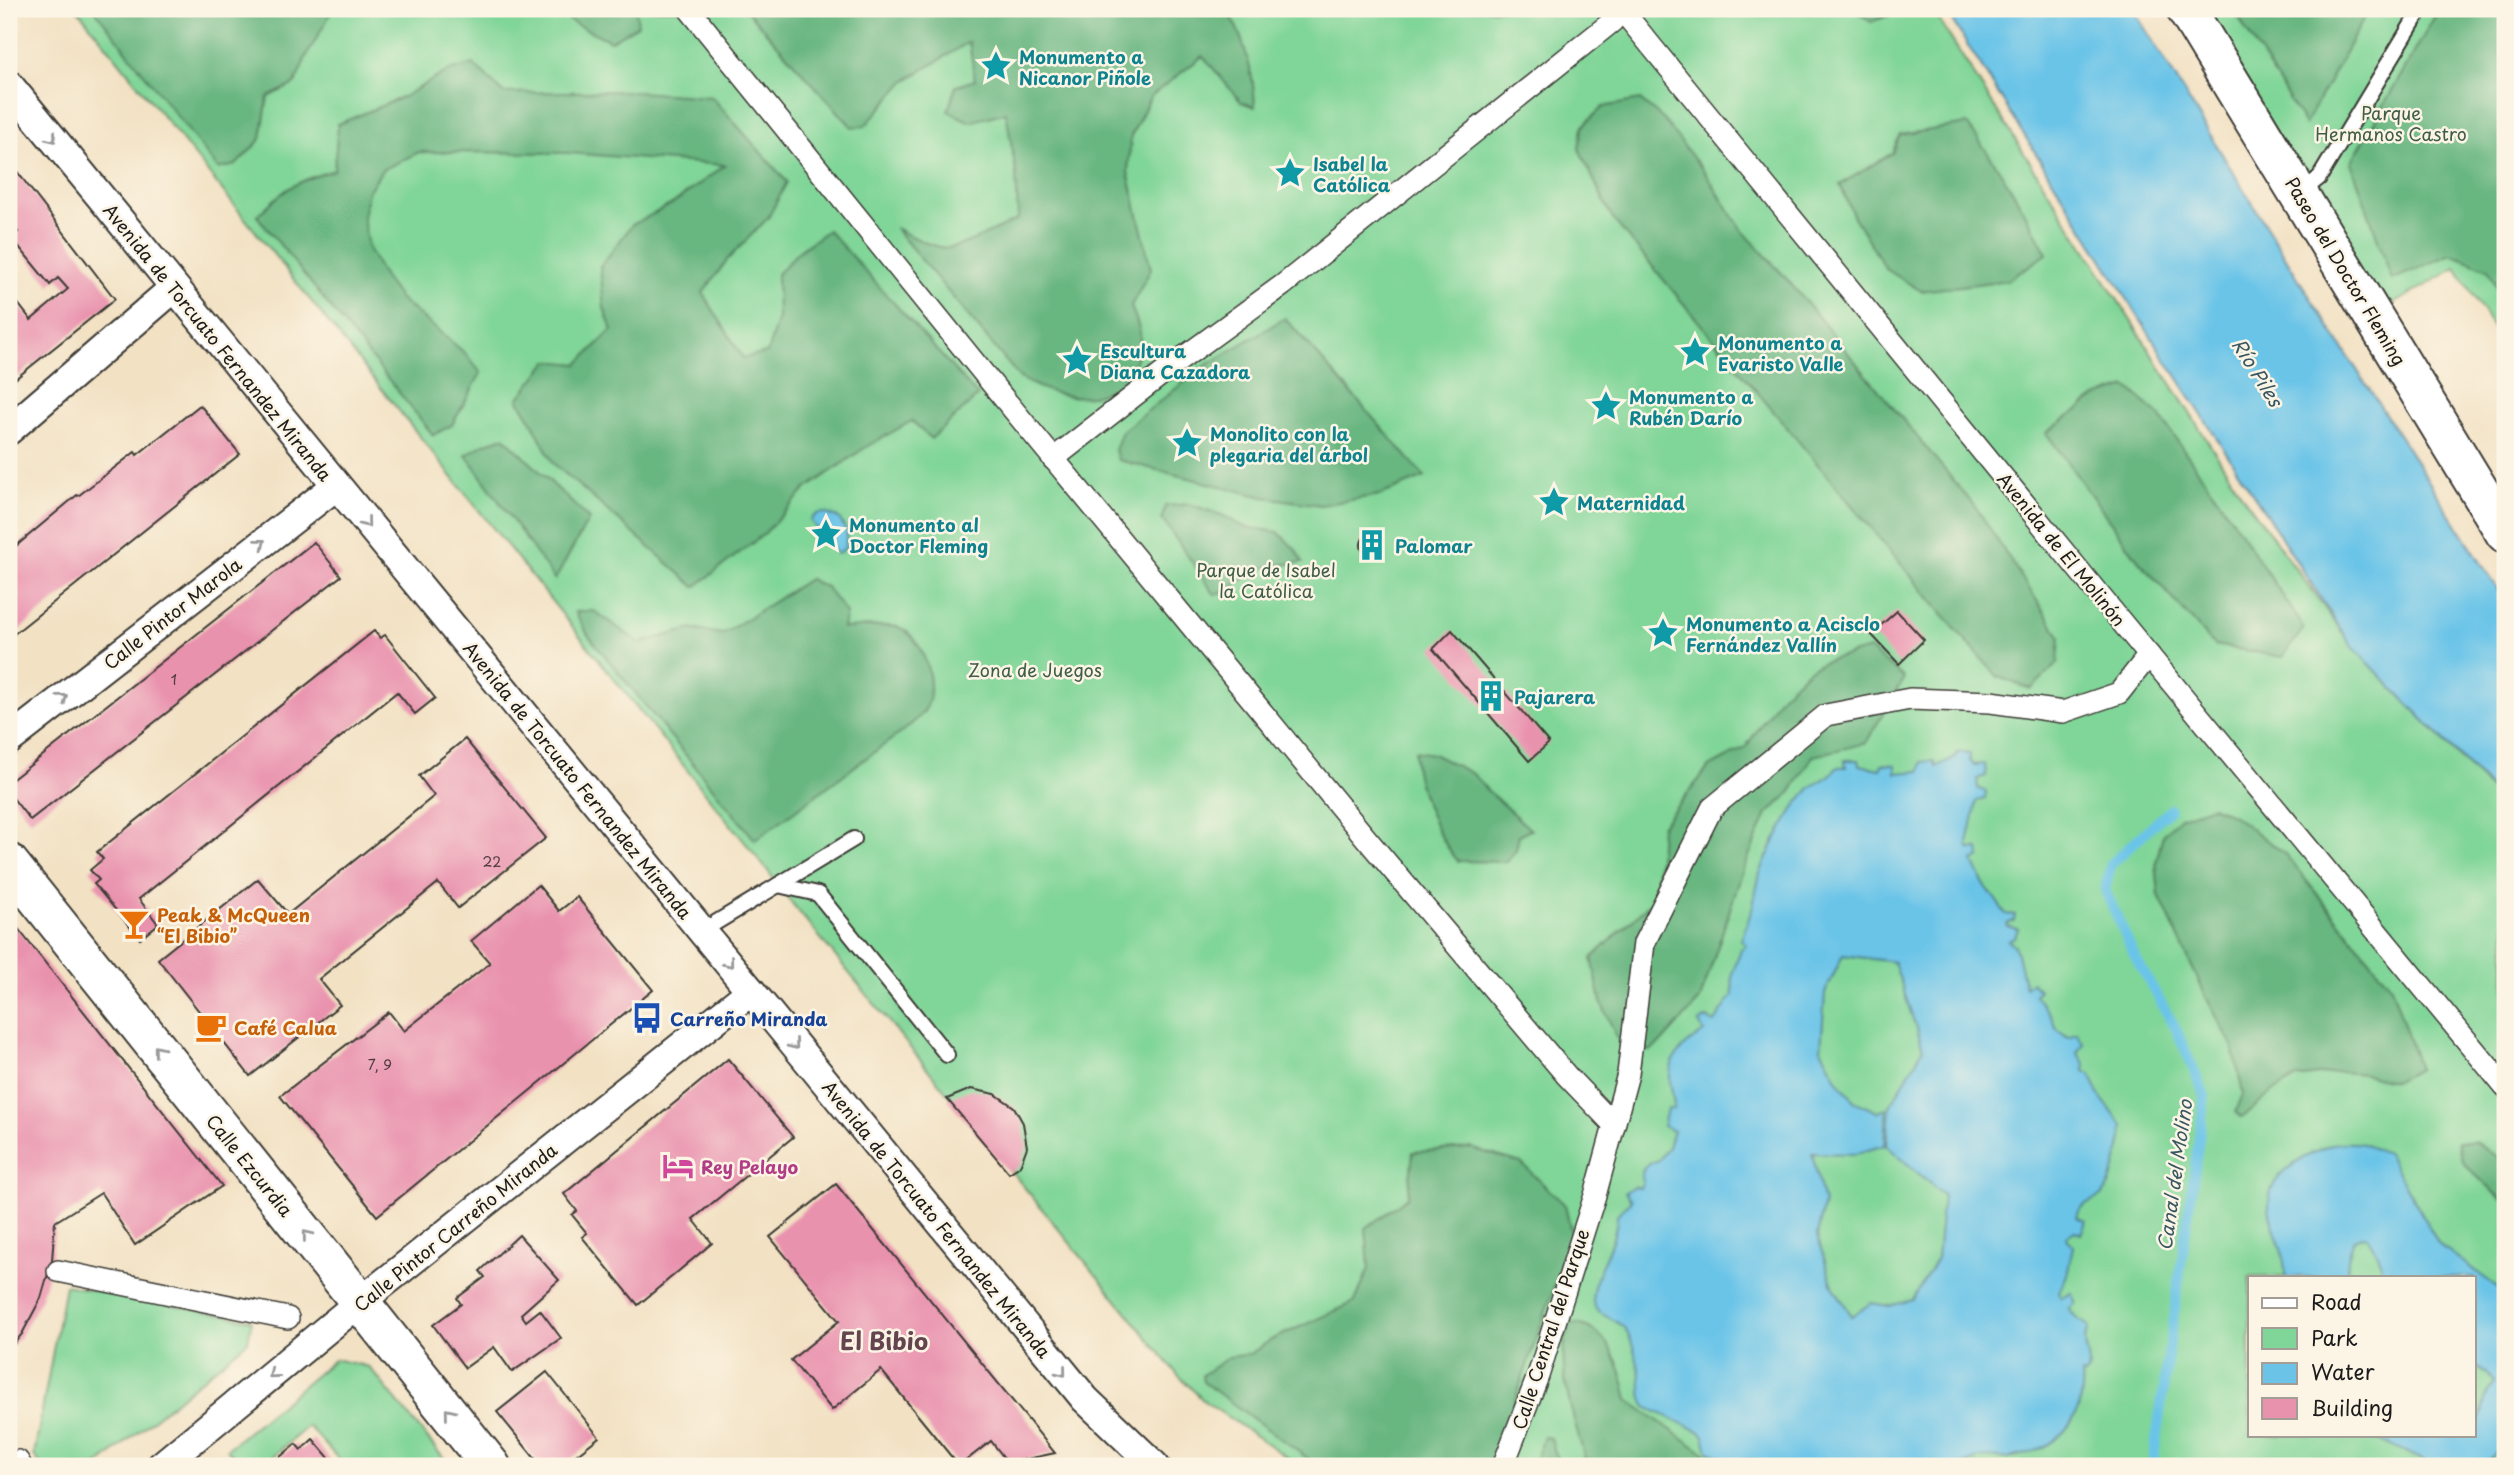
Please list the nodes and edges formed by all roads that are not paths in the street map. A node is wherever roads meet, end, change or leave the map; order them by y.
1 (689, 9) edge
2 (1614, 9) edge
3 (1621, 9) edge
4 (2186, 9) edge
5 (2421, 9) edge
6 (9, 85) edge
7 (2300, 193) junction
8 (174, 289) junction
9 (9, 430) edge
10 (1053, 459) junction
11 (336, 486) junction
12 (2505, 533) edge
13 (2148, 655) junction
14 (9, 740) edge
15 (854, 839) dead end
16 (9, 863) edge
17 (778, 885) junction
18 (702, 931) junction
19 (751, 991) junction
20 (947, 1055) dead end
21 (2505, 1087) edge
22 (1614, 1125) junction
23 (58, 1271) dead end
24 (360, 1302) junction
25 (288, 1318) dead end
26 (161, 1466) edge
27 (491, 1466) edge
28 (1155, 1466) edge
29 (1503, 1466) edge

1 - 10 street
2 - 10 street
3 - 13 street, Avenida de El Molinón
4 - 7 main road, Paseo del Doctor Fleming
5 - 7 lane
6 -> 8 street, Avenida de Torcuato Fernandez Miranda
7 - 12 main road, Paseo del Doctor Fleming
8 - 9 street
8 - 11 street, Avenida de Torcuato Fernandez Miranda
10 - 22 street
14 -> 11 street, Calle Pintor Marola
11 -> 18 street, Avenida de Torcuato Fernandez Miranda
13 - 21 street, Avenida de El Molinón
13 - 22 street, Calle Central del Parque
15 - 17 lane
24 -> 16 main road, Calle Ezcurdia
17 - 18 lane
17 - 20 lane
18 -> 19 street, Avenida de Torcuato Fernandez Miranda
19 - 24 street, Calle Pintor Carreño Miranda
19 -> 28 street, Avenida de Torcuato Fernandez Miranda
22 - 29 street, Calle Central del Parque
23 - 25 street
24 -> 26 street, Calle Pintor Carreño Miranda
27 -> 24 main road, Calle Ezcurdia

